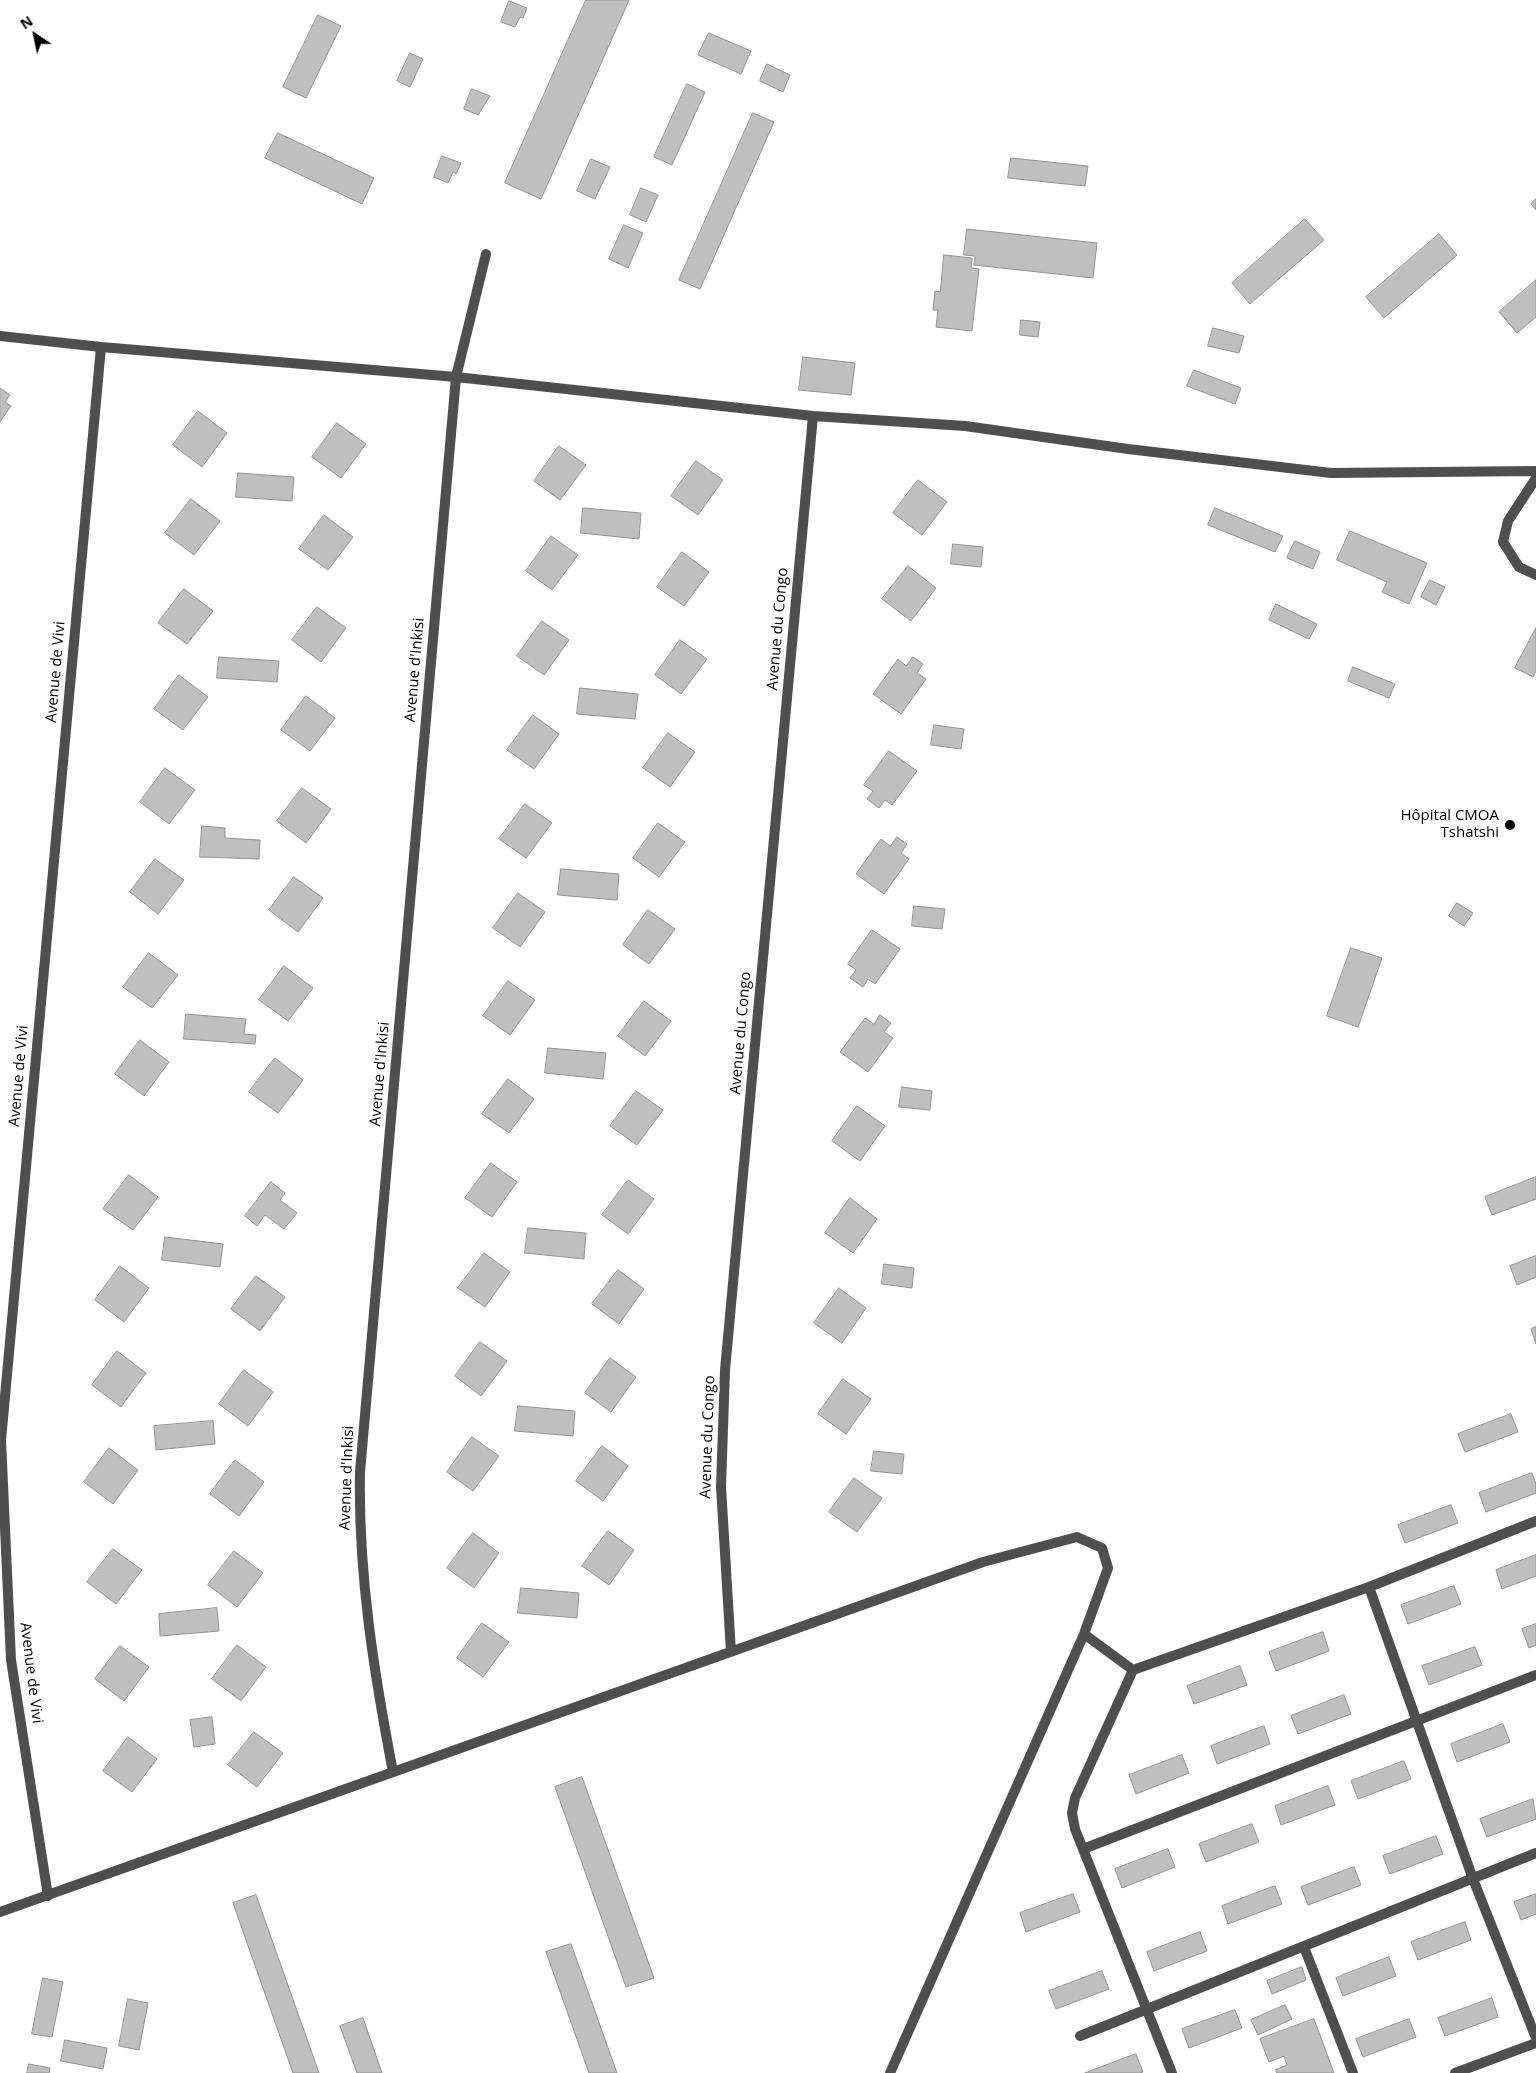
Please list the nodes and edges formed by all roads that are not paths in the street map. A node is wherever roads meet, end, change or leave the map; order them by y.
1 (486, 254) dead end
2 (0, 336) edge
3 (101, 347) junction
4 (456, 377) junction
5 (812, 416) junction
6 (1536, 471) edge
7 (1536, 478) edge
8 (1536, 575) edge
9 (1536, 1521) edge
10 (1369, 1587) junction
11 (1084, 1634) junction
12 (731, 1652) junction
13 (1133, 1670) junction
14 (1536, 1675) edge
15 (1416, 1721) junction
16 (394, 1772) junction
17 (1083, 1849) junction
18 (1536, 1853) edge
19 (1473, 1879) junction
20 (48, 1896) junction
21 (0, 1912) edge
22 (1304, 1948) junction
23 (1147, 2008) junction
24 (1080, 2036) dead end
25 (1536, 2038) edge
26 (1536, 2043) edge
27 (890, 2073) edge
28 (1172, 2073) edge
29 (1352, 2073) edge
30 (1454, 2073) edge

1 - 4 street, Avenue d'Inkisi
2 - 3 street
3 - 4 street
3 - 20 street, Avenue de Vivi
4 - 5 street
4 - 16 street, Avenue d'Inkisi
5 - 6 street
5 - 12 street, Avenue du Congo
7 - 8 street
9 - 10 street
10 - 13 street
10 - 15 street
11 - 12 street
11 - 13 street
11 - 27 street
12 - 16 street
13 - 17 street
14 - 15 street
15 - 17 street
15 - 19 street
16 - 20 street
17 - 23 street
18 - 19 street
19 - 22 street
19 - 25 street
20 - 21 street
22 - 23 street
22 - 29 street
23 - 24 street
23 - 28 street
26 - 30 street

